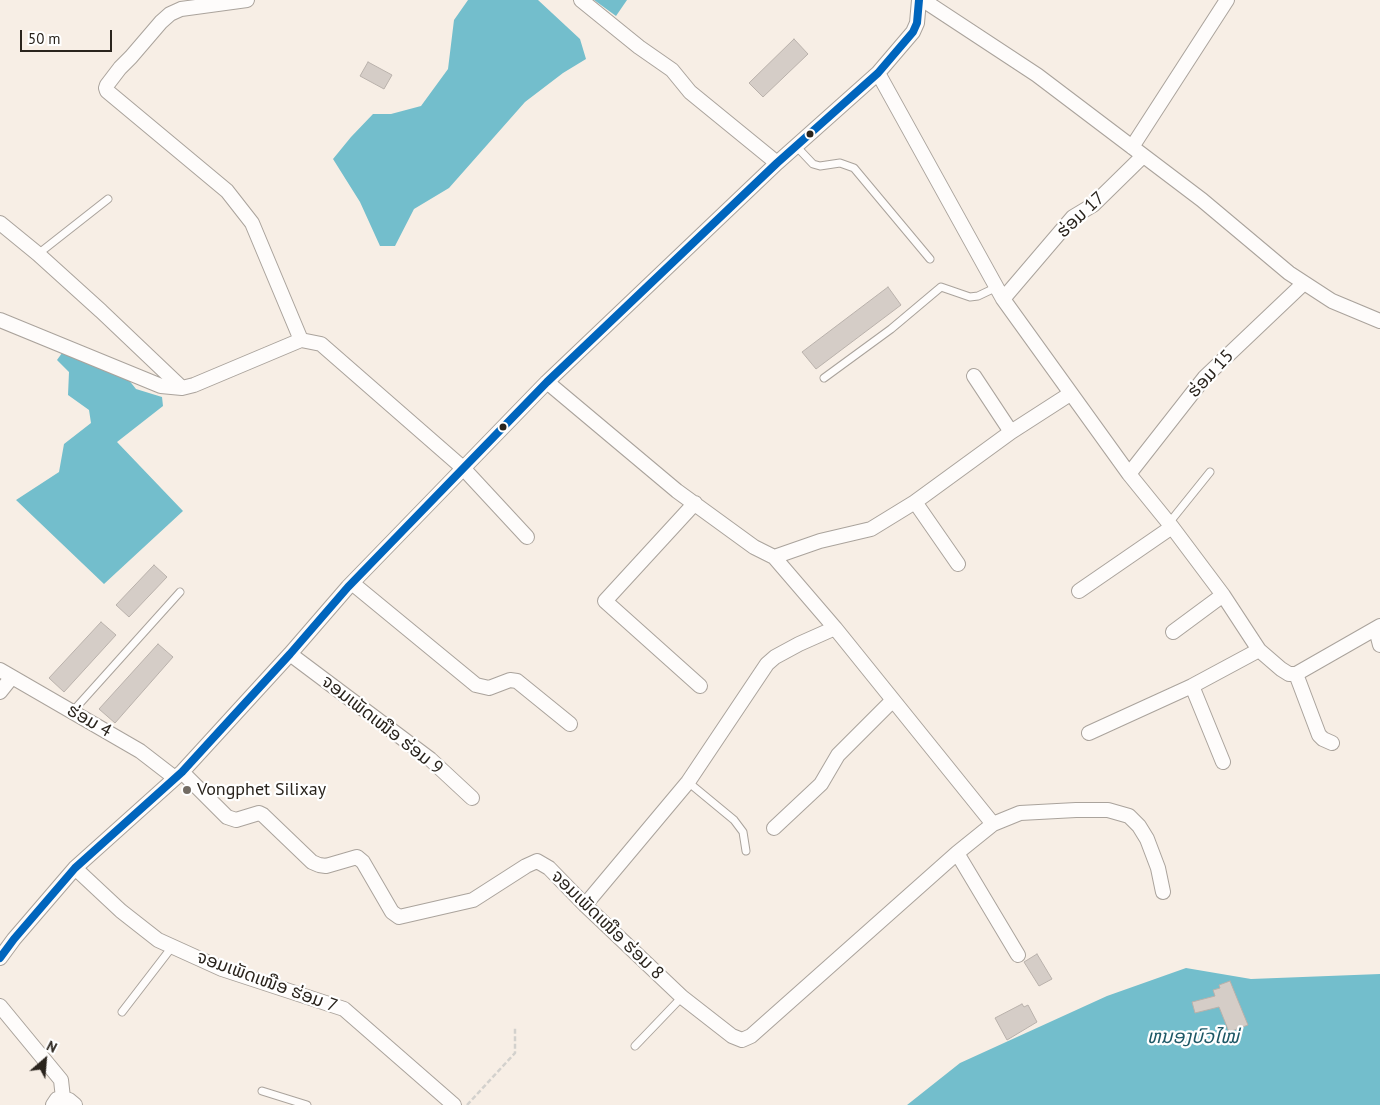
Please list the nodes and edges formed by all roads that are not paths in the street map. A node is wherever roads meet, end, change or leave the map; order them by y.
1 (248, 0) edge
2 (581, 0) edge
3 (919, 0) edge
4 (923, 0) edge
5 (1226, 0) edge
6 (878, 74) junction
7 (796, 146) junction
8 (1137, 151) junction
9 (777, 163) junction
10 (108, 199) dead end
11 (0, 223) edge
12 (38, 254) junction
13 (930, 259) dead end
14 (1304, 283) junction
15 (1000, 293) junction
16 (1378, 317) edge
17 (0, 320) edge
18 (301, 340) junction
19 (974, 376) dead end
20 (824, 378) dead end
21 (547, 382) junction
22 (182, 388) junction
23 (1070, 394) junction
24 (1011, 432) junction
25 (463, 468) junction
26 (1210, 472) dead end
27 (1129, 474) junction
28 (915, 502) junction
29 (694, 503) junction
30 (1170, 525) junction
31 (527, 537) dead end
32 (774, 557) junction
33 (958, 564) dead end
34 (352, 583) junction
35 (1078, 591) dead end
36 (180, 592) dead end
37 (1222, 595) junction
38 (835, 628) junction
39 (1378, 628) edge
40 (1172, 632) dead end
41 (1380, 645) edge
42 (1258, 650) junction
43 (290, 654) junction
44 (6, 674) edge
45 (1296, 674) junction
46 (700, 686) dead end
47 (1192, 686) junction
48 (0, 692) edge
49 (893, 700) junction
50 (74, 712) junction
51 (570, 724) dead end
52 (1089, 733) dead end
53 (1332, 742) dead end
54 (1223, 762) dead end
55 (178, 775) junction
56 (688, 782) junction
57 (472, 798) dead end
58 (993, 824) junction
59 (774, 828) dead end
60 (746, 851) dead end
61 (957, 853) junction
62 (75, 868) junction
63 (1163, 892) dead end
64 (585, 905) junction
65 (172, 947) junction
66 (1018, 954) dead end
67 (0, 958) edge
68 (682, 997) junction
69 (0, 1006) edge
70 (122, 1012) dead end
71 (635, 1046) dead end
72 (262, 1091) dead end
73 (58, 1101) edge
74 (75, 1105) edge
75 (307, 1105) edge
76 (454, 1105) edge

1 - 18 street
2 - 9 street
3 - 6 street
4 - 8 street
5 - 8 street, ຮ່ອມ 17
6 - 7 street
6 - 15 street
7 - 9 street
7 - 13 lane
8 - 14 street
8 - 15 street, ຮ່ອມ 17
9 - 21 street
10 - 12 lane
11 - 12 street
12 - 22 street
14 - 16 street
14 - 27 street, ຮ່ອມ 15
15 - 20 lane
15 - 23 street
17 - 22 street
18 - 22 street
18 - 25 street
19 - 24 street
21 - 25 street
21 - 29 street
23 - 24 street
23 - 27 street
24 - 28 street
25 - 31 street
25 - 34 street
26 - 30 lane
27 - 30 street
28 - 32 street
28 - 33 street
29 - 32 street
29 - 46 street
30 - 35 street
30 - 37 street
32 - 38 street
34 - 43 street
34 - 51 street
36 - 50 lane
37 - 40 street
37 - 42 street
38 - 49 street
38 - 56 street
39 - 41 street
39 - 45 street
42 - 45 street
42 - 47 street
43 - 55 street
43 - 57 street, ຈອມເພັດເໜືອ ຮ່ອມ 9
44 - 48 street
44 - 50 street, ຮ່ອມ 4
45 - 53 street
47 - 52 street
47 - 54 street
49 - 58 street
49 - 59 street
50 - 55 street, ຮ່ອມ 4
55 - 62 street
55 - 64 street, ຈອມເພັດເໜືອ ຮ່ອມ 8
56 - 60 lane
56 - 64 street
58 - 61 street
58 - 63 street
61 - 66 street
61 - 68 street, ຈອມເພັດເໜືອ ຮ່ອມ 8
62 - 65 street, ຈອມເພັດເໜືອ ຮ່ອມ 7
62 - 67 street
64 - 68 street, ຈອມເພັດເໜືອ ຮ່ອມ 8
65 - 70 lane
65 - 76 street, ຈອມເພັດເໜືອ ຮ່ອມ 7
68 - 71 lane
69 - 73 street
72 - 75 lane
73 - 74 street

